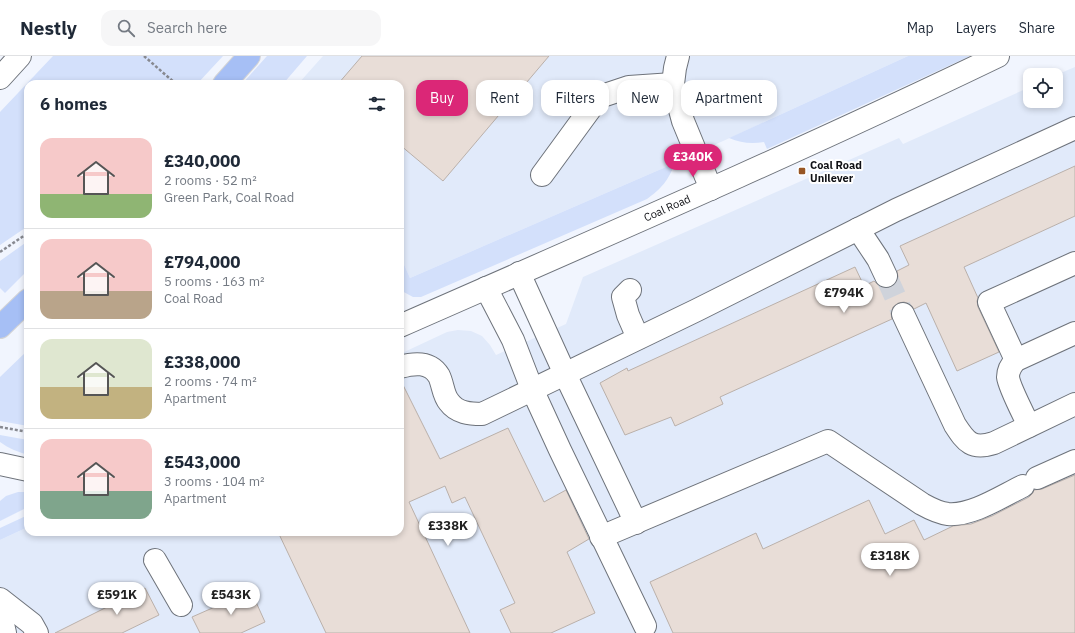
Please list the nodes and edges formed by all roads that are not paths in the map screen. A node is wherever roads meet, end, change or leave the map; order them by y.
1 (20, 56) edge
2 (249, 56) edge
3 (678, 56) edge
4 (998, 56) edge
5 (0, 78) edge
6 (228, 80) edge
7 (673, 84) joint
8 (617, 91) edge
9 (1075, 128) edge
10 (542, 175) dead end
11 (711, 188) junction
12 (858, 229) junction
13 (1075, 263) edge
14 (518, 273) junction
15 (886, 276) tunnel mouth
16 (486, 288) junction
17 (630, 290) dead end
18 (24, 304) edge
19 (903, 314) tunnel mouth
20 (404, 324) edge
21 (0, 327) edge
22 (1075, 333) edge
23 (638, 338) junction
24 (1016, 360) junction
25 (404, 366) edge
26 (564, 374) junction
27 (532, 389) junction
28 (1075, 404) edge
29 (1029, 426) junction
30 (1075, 461) edge
31 (0, 464) edge
32 (24, 469) edge
33 (636, 523) junction
34 (601, 537) junction
35 (156, 560) dead end
36 (0, 599) edge
37 (181, 605) dead end
38 (0, 611) edge
39 (645, 626) dead end
40 (5, 633) edge
41 (37, 633) edge

1 - 5 street
2 - 6 main road
3 - 7 street
4 - 11 street, Coal Road
7 - 11 street
8 - 10 street
9 - 12 street
11 - 14 street, Coal Road
12 - 15 street
12 - 23 street
13 - 24 street
14 - 16 street, Coal Road
14 - 26 street
16 - 20 street, Coal Road
16 - 27 street
17 - 23 street
18 - 21 main road
19 - 29 street
22 - 24 street
23 - 26 street
24 - 29 street
25 - 27 street
26 - 27 street
26 - 33 street
27 - 34 street
28 - 29 street
30 - 33 street
31 - 32 street
33 - 34 street
34 - 39 street
35 - 37 street
36 - 41 street
38 - 40 street

